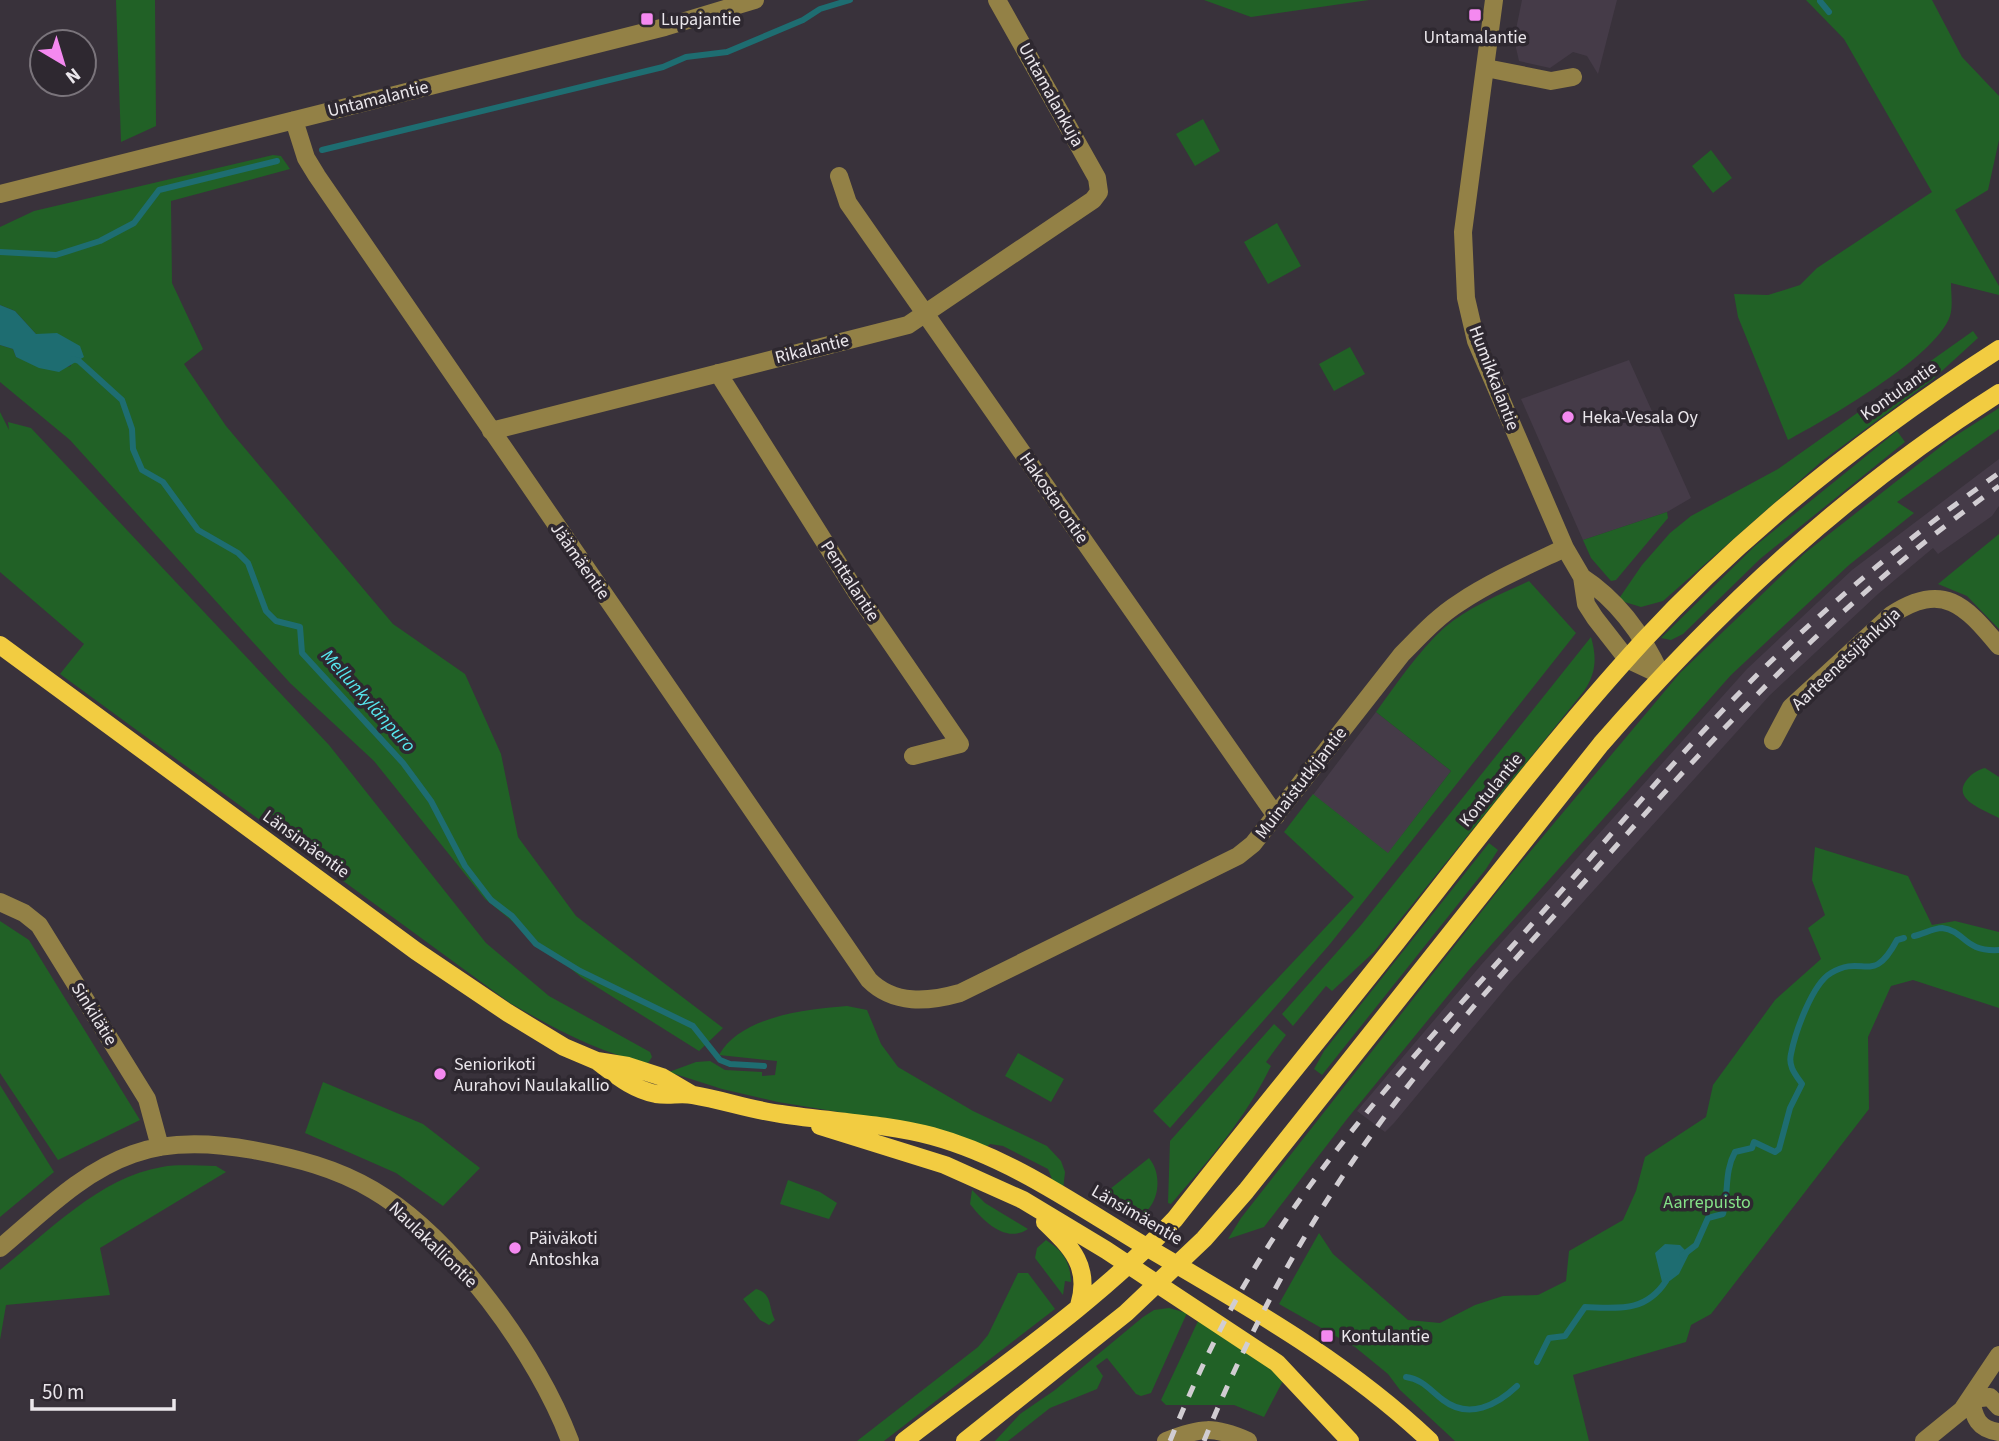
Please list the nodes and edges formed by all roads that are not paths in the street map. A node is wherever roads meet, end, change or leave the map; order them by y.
1 (997, 0) edge
2 (1494, 0) edge
3 (748, 1) edge
4 (1486, 68) junction
5 (1573, 77) dead end
6 (294, 120) junction
7 (839, 176) dead end
8 (1098, 192) joint
9 (0, 194) edge
10 (926, 315) junction
11 (1999, 349) edge
12 (718, 373) junction
13 (1999, 393) edge
14 (491, 431) junction
15 (1565, 548) junction
16 (1582, 577) junction
17 (1645, 639) junction
18 (0, 645) edge
19 (1999, 646) edge
20 (1627, 659) junction
21 (1661, 675) junction
22 (1773, 741) dead end
23 (913, 756) dead end
24 (1276, 816) junction
25 (0, 902) edge
26 (882, 994) joint
27 (783, 1115) junction
28 (160, 1146) junction
29 (1023, 1200) junction
30 (1148, 1247) junction
31 (0, 1248) edge
32 (1128, 1265) junction
33 (1181, 1265) junction
34 (1158, 1286) junction
35 (1079, 1306) junction
36 (1999, 1355) edge
37 (1971, 1399) junction
38 (1999, 1407) edge
39 (1999, 1432) edge
40 (570, 1441) edge
41 (904, 1441) edge
42 (965, 1441) edge
43 (1166, 1441) edge
44 (1248, 1441) edge
45 (1350, 1441) edge
46 (1430, 1441) edge
47 (1924, 1441) edge

1 - 8 street, Untamalankuja
2 - 4 street, Humikkalantie
3 - 6 street, Untamalantie
4 - 5 street
4 - 15 street, Humikkalantie
6 - 9 street, Untamalantie
6 - 14 street, Jäämäentie
7 - 10 street, Hakostarontie
8 - 10 street, Rikalantie
10 - 12 street, Rikalantie
10 - 24 street, Hakostarontie
11 - 17 main road, Kontulantie
12 - 14 street, Rikalantie
12 - 23 street, Penttalantie
13 - 21 main road
14 - 26 street, Jäämäentie
15 - 16 street, Humikkalantie
15 - 24 street, Muinaistutkijantie
16 - 17 street, Humikkalantie
16 - 20 street, Humikkalantie
17 - 20 main road, Kontulantie
17 - 21 street, Humikkalantie
18 - 27 main road, Länsimäentie
19 - 22 street, Aarteenetsijänkuja
20 - 21 street, Humikkalantie
20 - 30 main road, Kontulantie
21 - 33 main road
24 - 26 street, Muinaistutkijantie
25 - 28 street, Sinkilätie
27 - 29 main road, Länsimäentie
27 - 30 main road, Länsimäentie
28 - 31 street, Naulakalliontie
28 - 40 street, Naulakalliontie
29 - 32 main road, Länsimäentie
29 - 35 main road
30 - 32 main road, Kontulantie
30 - 33 main road, Länsimäentie
32 - 34 main road, Länsimäentie
32 - 35 main road, Kontulantie
33 - 34 main road
33 - 46 main road, Länsimäentie
34 - 42 main road
34 - 45 main road, Länsimäentie
35 - 41 main road, Kontulantie
36 - 37 street
37 - 38 street
37 - 39 street
37 - 47 street
43 - 44 street

